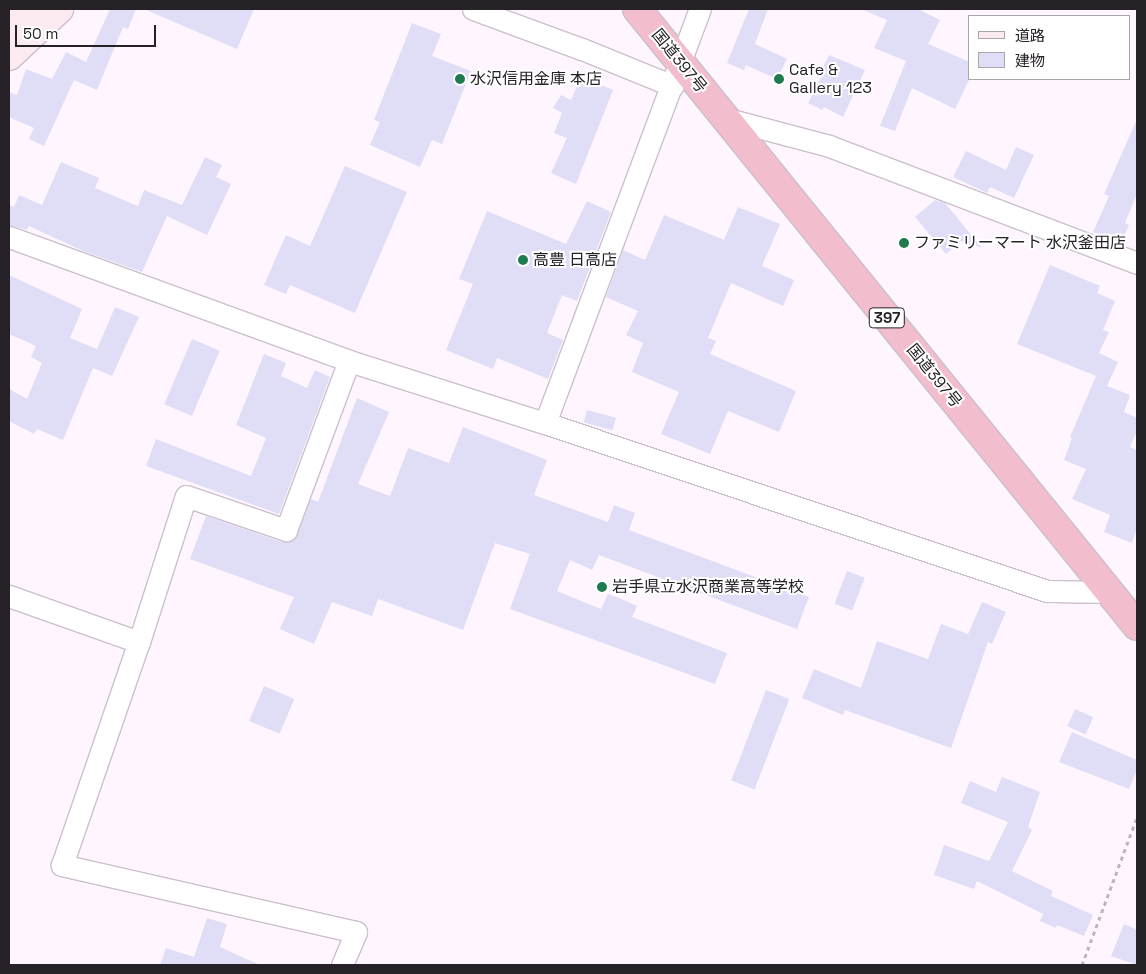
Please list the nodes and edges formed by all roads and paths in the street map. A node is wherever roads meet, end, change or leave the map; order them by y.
1 (25, 9) edge
2 (59, 9) edge
3 (473, 9) edge
4 (637, 9) edge
5 (700, 9) edge
6 (9, 25) edge
7 (9, 56) edge
8 (680, 61) junction
9 (673, 86) junction
10 (724, 118) junction
11 (9, 237) edge
12 (1137, 263) edge
13 (349, 361) junction
14 (546, 423) junction
15 (1111, 592) junction
16 (9, 596) edge
17 (1137, 626) edge
18 (139, 642) junction
19 (1137, 816) edge
20 (342, 965) edge
21 (1082, 965) edge

1 - 6 main road
2 - 7 main road
3 - 9 street
4 - 8 highway, 国道397号 / 397
5 - 8 street
8 - 9 street
8 - 10 highway, 国道397号 / 397
9 - 14 street
10 - 12 street
10 - 15 highway, 国道397号 / 397
11 - 13 street
13 - 14 street
13 - 18 street
14 - 15 street
15 - 17 highway, 国道397号 / 397
16 - 18 street
18 - 20 street
19 - 21 path

